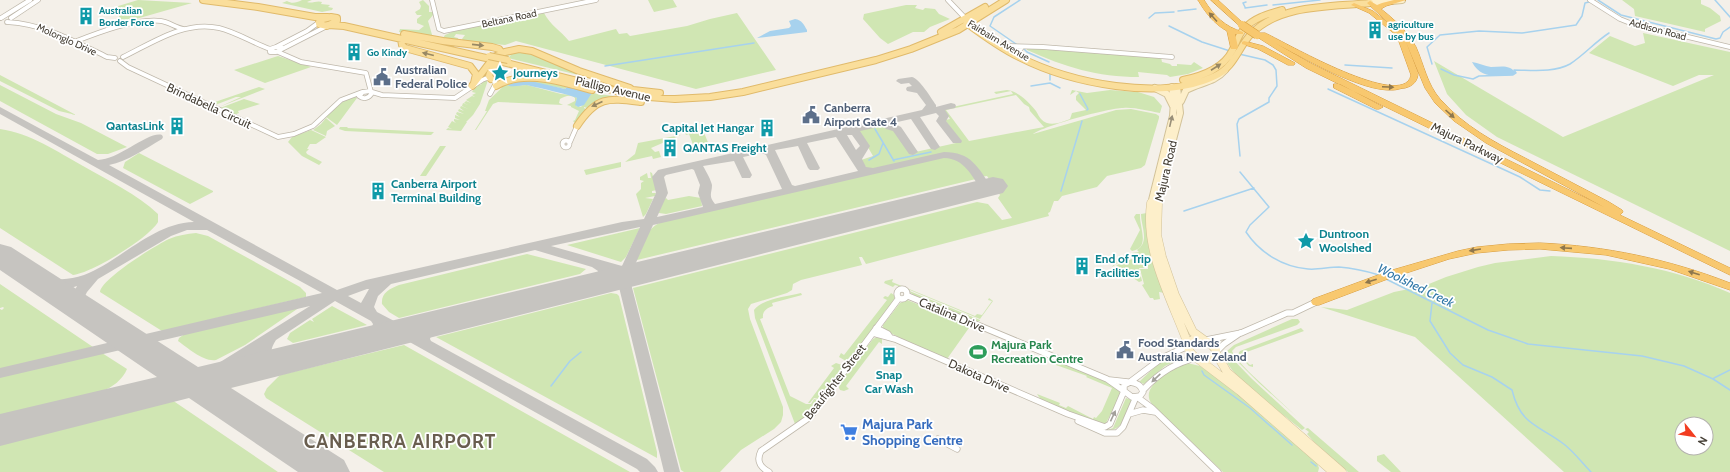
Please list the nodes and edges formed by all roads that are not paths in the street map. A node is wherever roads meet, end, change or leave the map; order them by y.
1 (30, 0) edge
2 (38, 0) edge
3 (203, 0) edge
4 (432, 0) edge
5 (596, 0) edge
6 (948, 0) edge
7 (998, 0) edge
8 (1006, 0) edge
9 (1010, 0) edge
10 (1201, 0) edge
11 (1214, 0) edge
12 (1222, 0) edge
13 (1402, 0) edge
14 (1590, 0) edge
15 (1367, 3) edge
16 (1354, 5) junction
17 (958, 10) junction
18 (298, 14) junction
19 (974, 14) junction
20 (328, 17) junction
21 (0, 18) edge
22 (338, 18) junction
23 (9, 20) junction
24 (968, 22) junction
25 (0, 23) edge
26 (318, 23) junction
27 (173, 26) junction
28 (328, 26) junction
29 (363, 27) junction
30 (185, 29) junction
31 (983, 29) junction
32 (1229, 29) junction
33 (447, 30) junction
34 (958, 30) junction
35 (1244, 30) junction
36 (175, 32) junction
37 (1257, 32) junction
38 (1399, 35) junction
39 (401, 39) junction
40 (439, 41) junction
41 (74, 42) junction
42 (276, 47) junction
43 (492, 47) junction
44 (1238, 47) junction
45 (1730, 47) edge
46 (270, 49) junction
47 (521, 49) junction
48 (280, 50) junction
49 (1021, 50) junction
50 (502, 52) junction
51 (488, 57) junction
52 (1172, 57) dead end
53 (121, 59) junction
54 (1291, 63) junction
55 (1225, 70) junction
56 (491, 79) junction
57 (368, 82) junction
58 (1174, 85) junction
59 (472, 86) junction
60 (496, 86) junction
61 (1155, 88) junction
62 (371, 92) junction
63 (743, 92) junction
64 (636, 93) junction
65 (361, 94) junction
66 (490, 94) dead end
67 (382, 95) junction
68 (368, 97) junction
69 (343, 99) junction
70 (1177, 109) junction
71 (577, 126) joint
72 (570, 142) dead end
73 (1522, 171) junction
74 (1622, 214) junction
75 (1730, 266) edge
76 (1730, 272) edge
77 (1730, 287) edge
78 (908, 296) joint
79 (1316, 302) joint
80 (875, 331) junction
81 (1241, 333) junction
82 (1205, 340) junction
83 (1188, 345) junction
84 (1216, 352) junction
85 (1197, 359) junction
86 (1107, 379) junction
87 (1130, 382) junction
88 (1124, 391) junction
89 (1143, 391) junction
90 (1137, 397) junction
91 (1152, 408) junction
92 (1068, 414) junction
93 (1129, 414) junction
94 (1160, 416) junction
95 (938, 439) dead end
96 (957, 448) dead end
97 (769, 472) edge
98 (1218, 472) edge
99 (1332, 472) edge
100 (1342, 472) edge

1 - 21 street
2 - 23 street
3 - 18 main road
4 - 33 street
5 - 33 street, Beltana Road
6 - 17 street
7 - 19 main road, Pialligo Avenue
8 - 24 main road, Pialligo Avenue
9 - 31 main road
32 -> 10 highway
11 - 35 highway, Majura Parkway
12 - 35 highway, Majura Parkway
13 - 15 highway
14 - 45 street, Addison Road
15 - 16 main road, Fairbairn Avenue
15 - 35 main road, Fairbairn Avenue
15 - 38 highway
15 -> 74 highway
16 - 37 main road, Fairbairn Avenue
16 - 38 highway
17 - 19 street
17 - 24 street
18 - 20 main road
18 - 26 main road
19 - 24 main road, Pialligo Avenue
20 - 22 main road, Pialligo Avenue
20 - 26 main road
21 - 23 street
22 - 28 main road
22 - 29 main road, Pialligo Avenue
23 - 25 street
23 - 41 street, Molonglo Drive
24 - 31 main road, Fairbairn Avenue
24 - 34 main road, Pialligo Avenue
24 - 64 main road, Pialligo Avenue
26 - 28 main road, Pialligo Avenue
26 - 42 street
27 - 30 street
27 - 36 street
27 - 41 street
28 - 39 main road, Pialligo Avenue
28 - 48 street
29 - 40 main road
29 - 51 main road, Pialligo Avenue
30 - 36 street
30 - 46 street
31 - 34 main road
31 - 49 main road, Fairbairn Avenue
31 - 61 main road, Fairbairn Avenue
32 - 35 highway
32 - 44 highway
33 - 40 street
34 - 63 main road, Pialligo Avenue
35 - 37 highway, Majura Parkway, bridge
35 - 37 main road, Fairbairn Avenue
35 - 44 main road, Fairbairn Avenue
35 - 44 main road, Fairbairn Avenue
35 - 54 highway
36 - 53 street
37 -> 38 highway
37 - 73 highway, Majura Parkway
37 - 74 highway, Majura Parkway
39 - 51 main road, Pialligo Avenue
59 -> 39 main road
40 -> 43 main road
41 - 53 street, Molonglo Drive
42 - 46 street
42 - 48 street
43 - 47 main road
43 - 50 main road
44 - 54 highway
44 - 55 main road, Fairbairn Avenue
58 -> 44 main road, Fairbairn Avenue
46 - 48 street
47 - 50 main road
47 - 64 main road
48 - 57 street
49 - 52 street
49 - 58 main road, Fairbairn Avenue
50 - 56 main road
50 - 59 main road
51 - 64 main road, Pialligo Avenue, bridge
53 - 69 street, Brindabella Circuit
54 - 73 highway
55 - 58 main road, Fairbairn Avenue
55 - 70 main road
56 - 59 street
56 - 60 street
57 - 62 street
57 - 65 street
57 - 69 street, Brindabella Circuit
58 - 61 main road, Fairbairn Avenue
58 - 70 main road, Majura Road
59 - 67 street
60 - 64 main road
60 - 66 street
61 - 70 main road
62 - 65 street
62 - 67 street
62 - 68 street
63 - 64 main road, Pialligo Avenue
63 -> 71 main road
65 - 68 street
65 - 69 street
67 - 68 street
70 - 82 main road, Majura Road
83 -> 70 main road, Majura Road
71 - 72 street
73 - 76 highway, Majura Parkway
74 - 75 highway, Majura Parkway
77 -> 79 highway
78 - 80 street, Beaufighter Street
78 - 86 street, Catalina Drive
79 - 81 street
80 - 92 street, Dakota Drive
80 - 97 street, Beaufighter Street
81 - 82 street
81 - 84 street
82 - 83 main road
82 - 84 main road
83 - 85 main road
83 - 87 street
84 - 85 main road
84 - 100 main road
85 -> 89 street
85 - 99 main road
86 - 87 street, Catalina Drive
86 - 88 street, Catalina Drive
87 - 88 street
87 - 89 street
88 - 90 street
92 -> 88 street
89 - 90 street
89 - 91 street
90 - 91 street
90 - 93 street
91 - 94 street
92 - 93 street
93 - 94 street
94 - 98 street
95 - 96 street

